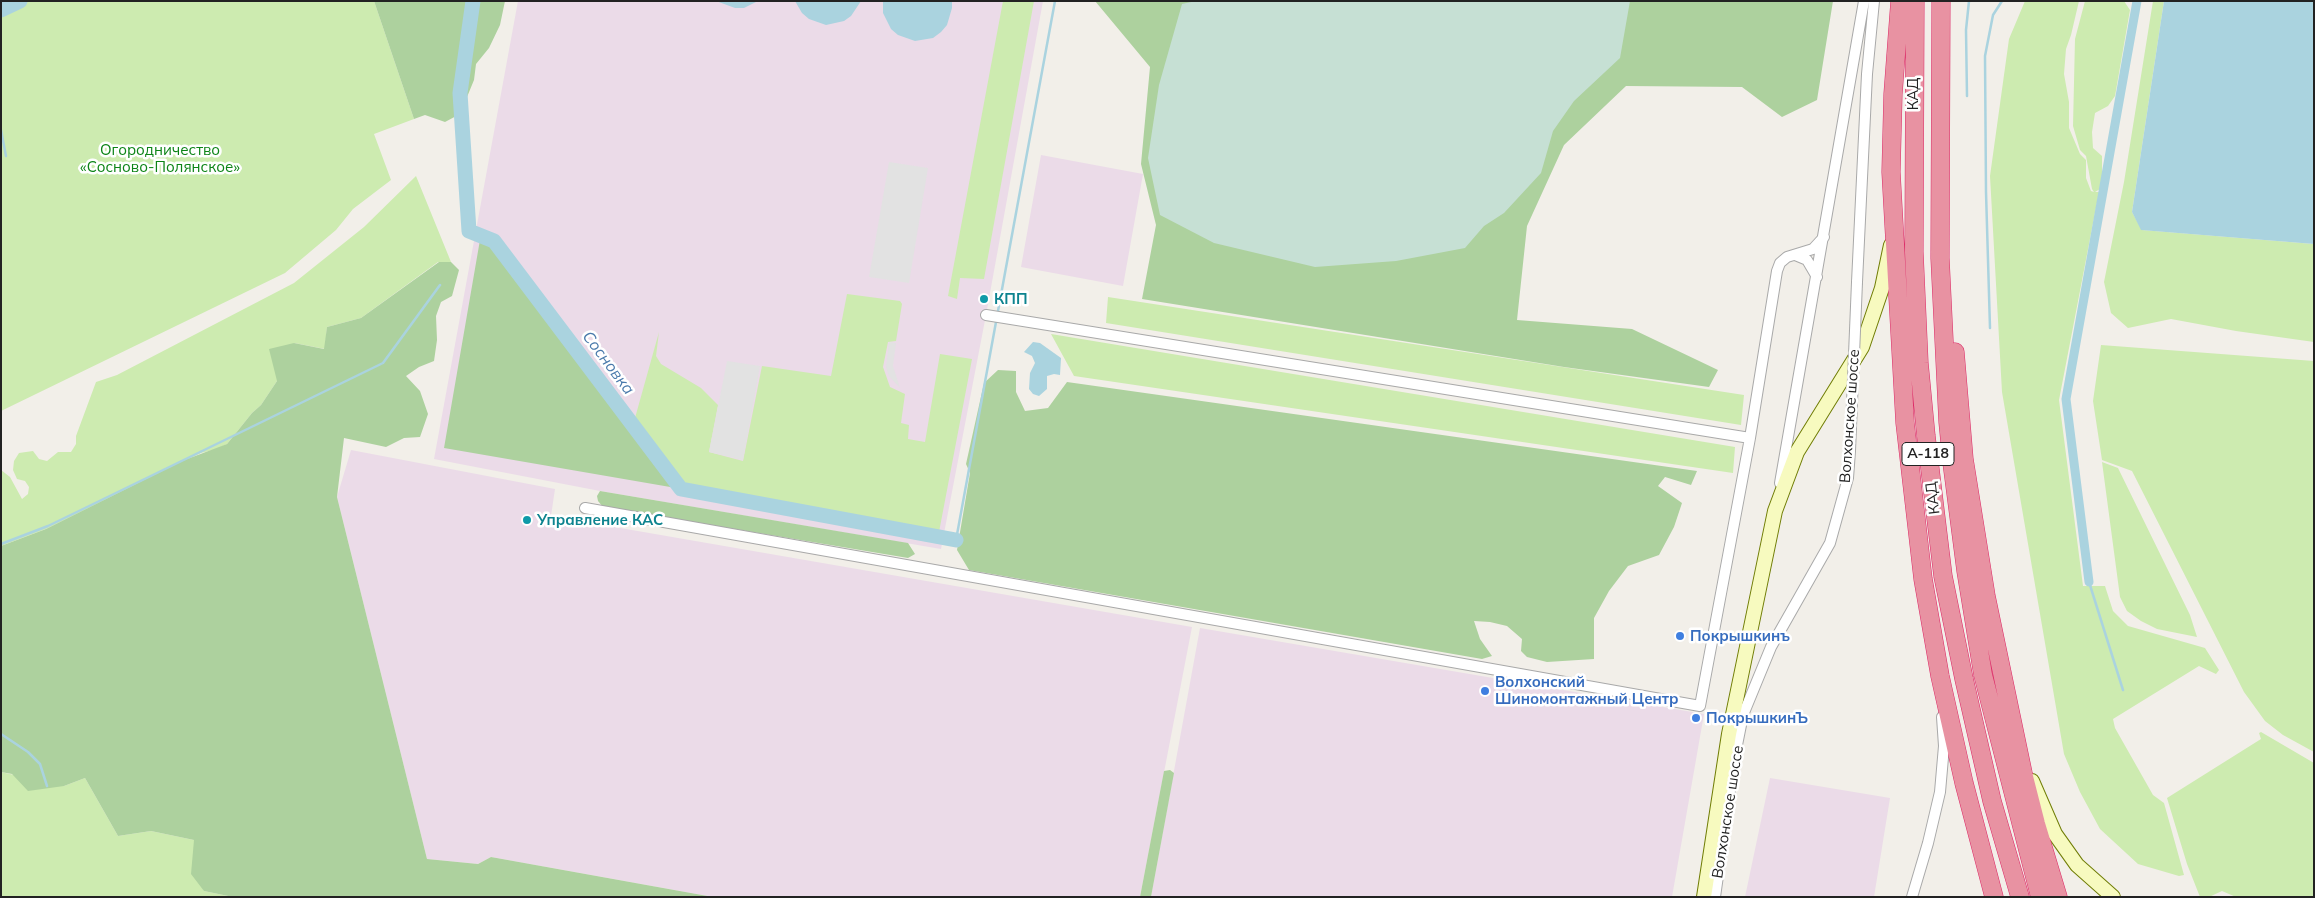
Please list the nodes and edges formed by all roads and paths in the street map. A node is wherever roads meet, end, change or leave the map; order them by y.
1 (1864, 1) edge
2 (1874, 1) edge
3 (1900, 1) edge
4 (1915, 1) edge
5 (1941, 1) edge
6 (1940, 222) junction
7 (1893, 232) junction
8 (1824, 237) junction
9 (1795, 255) junction
10 (1817, 278) junction
11 (986, 315) dead end
12 (1750, 438) junction
13 (585, 508) dead end
14 (1775, 511) junction
15 (1940, 676) junction
16 (2012, 724) junction
17 (1704, 897) edge
18 (1715, 897) edge
19 (1912, 897) edge
20 (1994, 897) edge
21 (2020, 897) edge
22 (2040, 897) edge
23 (2058, 897) edge
24 (2113, 897) edge

1 - 8 street, Волхонское шоссе
2 - 18 street, Волхонское шоссе, bridge
3 - 7 highway
4 - 21 highway, КАД / А-118
5 - 6 highway, КАД / А-118
6 - 16 highway
6 - 22 highway, КАД / А-118
7 - 14 main road
7 - 15 highway
8 - 9 street
8 - 10 street, Волхонское шоссе
9 - 10 street
9 - 12 street
10 - 14 street, Волхонское шоссе
11 - 12 street
12 - 13 street
14 - 17 main road, Волхонское шоссе
15 - 19 street
15 - 20 highway
16 - 23 highway
16 - 24 main road

